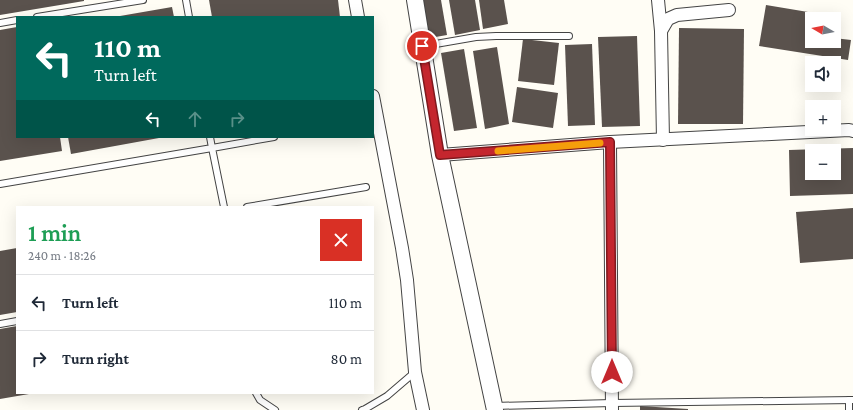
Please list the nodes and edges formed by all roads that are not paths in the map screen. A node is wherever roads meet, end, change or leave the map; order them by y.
1 (144, 0) edge
2 (186, 0) edge
3 (355, 0) edge
4 (415, 0) edge
5 (658, 0) edge
6 (729, 10) dead end
7 (43, 16) edge
8 (189, 16) edge
9 (358, 16) edge
10 (16, 20) edge
11 (0, 23) edge
12 (661, 31) junction
13 (569, 36) dead end
14 (422, 46) junction
15 (374, 101) edge
16 (853, 131) edge
17 (210, 138) edge
18 (268, 138) edge
19 (663, 140) junction
20 (610, 142) junction
21 (212, 148) junction
22 (440, 155) junction
23 (0, 184) edge
24 (366, 187) dead end
25 (224, 206) edge
26 (253, 206) edge
27 (16, 321) edge
28 (0, 324) edge
29 (415, 372) junction
30 (257, 394) edge
31 (851, 400) edge
32 (612, 407) edge
33 (494, 408) edge
34 (275, 410) edge
35 (362, 410) edge
36 (423, 410) edge
37 (849, 410) edge

1 - 7 lane
2 - 8 lane
3 - 9 street
4 - 14 street
5 - 12 street
6 - 12 street
10 - 11 lane
12 - 19 street
13 - 14 lane
14 - 22 street
15 - 29 street
16 - 19 street
17 - 21 lane
18 - 21 lane
19 - 20 street
20 - 22 street
20 - 32 street
21 - 23 lane
21 - 25 lane
22 - 33 street
24 - 26 lane
27 - 28 lane
29 - 35 lane
29 - 36 street
30 - 34 lane
31 - 32 lane
31 - 37 lane
32 - 33 lane

